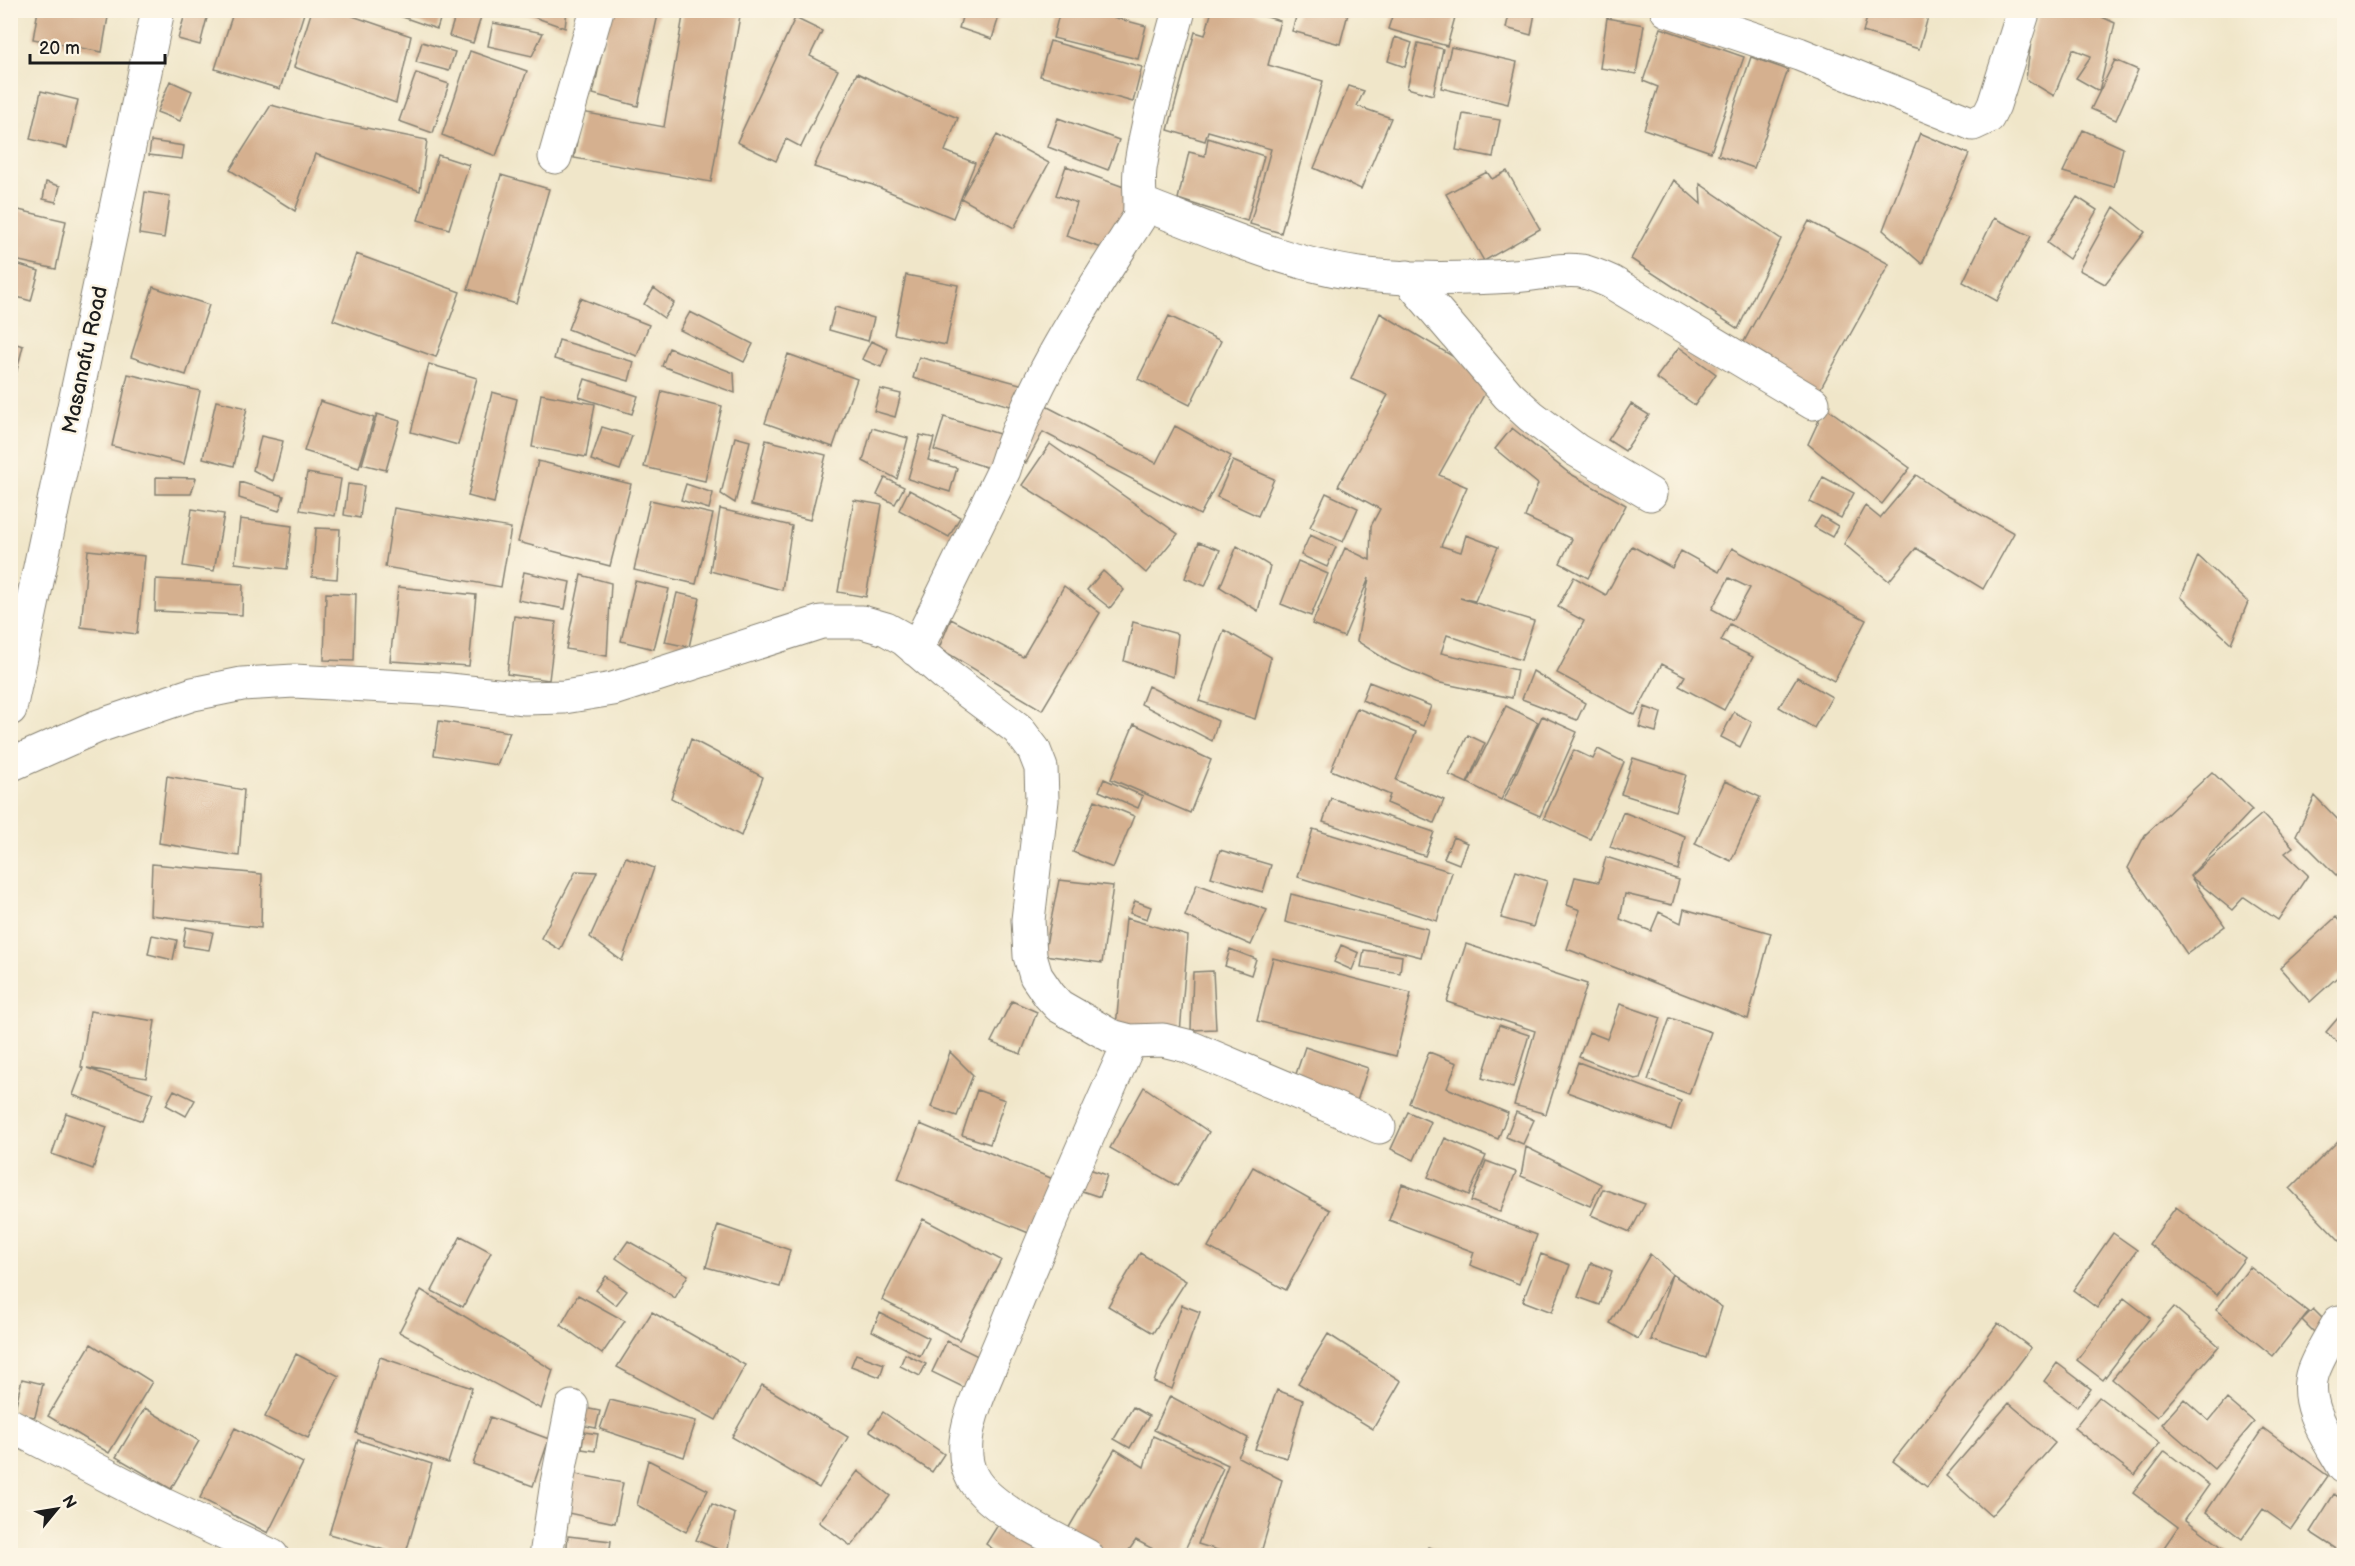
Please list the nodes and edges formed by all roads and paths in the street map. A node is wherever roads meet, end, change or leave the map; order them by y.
1 (159, 10) edge
2 (597, 10) edge
3 (1179, 10) edge
4 (1667, 10) edge
5 (2024, 10) edge
6 (555, 157) dead end
7 (1141, 203) junction
8 (1407, 277) junction
9 (1813, 403) dead end
10 (1650, 494) dead end
11 (916, 650) junction
12 (10, 709) edge
13 (10, 765) edge
14 (1130, 1041) junction
15 (1379, 1128) dead end
16 (2339, 1322) dead end
17 (572, 1407) dead end
18 (10, 1425) edge
19 (2344, 1467) edge
20 (272, 1556) edge
21 (546, 1556) edge
22 (1087, 1556) edge

1 - 12 street, Masanafu Road
2 - 6 street
3 - 7 street
4 - 5 street
7 - 8 street
7 - 11 street
8 - 9 street
8 - 10 street
11 - 13 street
11 - 14 street
14 - 15 street
14 - 22 street
16 - 19 street
17 - 21 street
18 - 20 street

